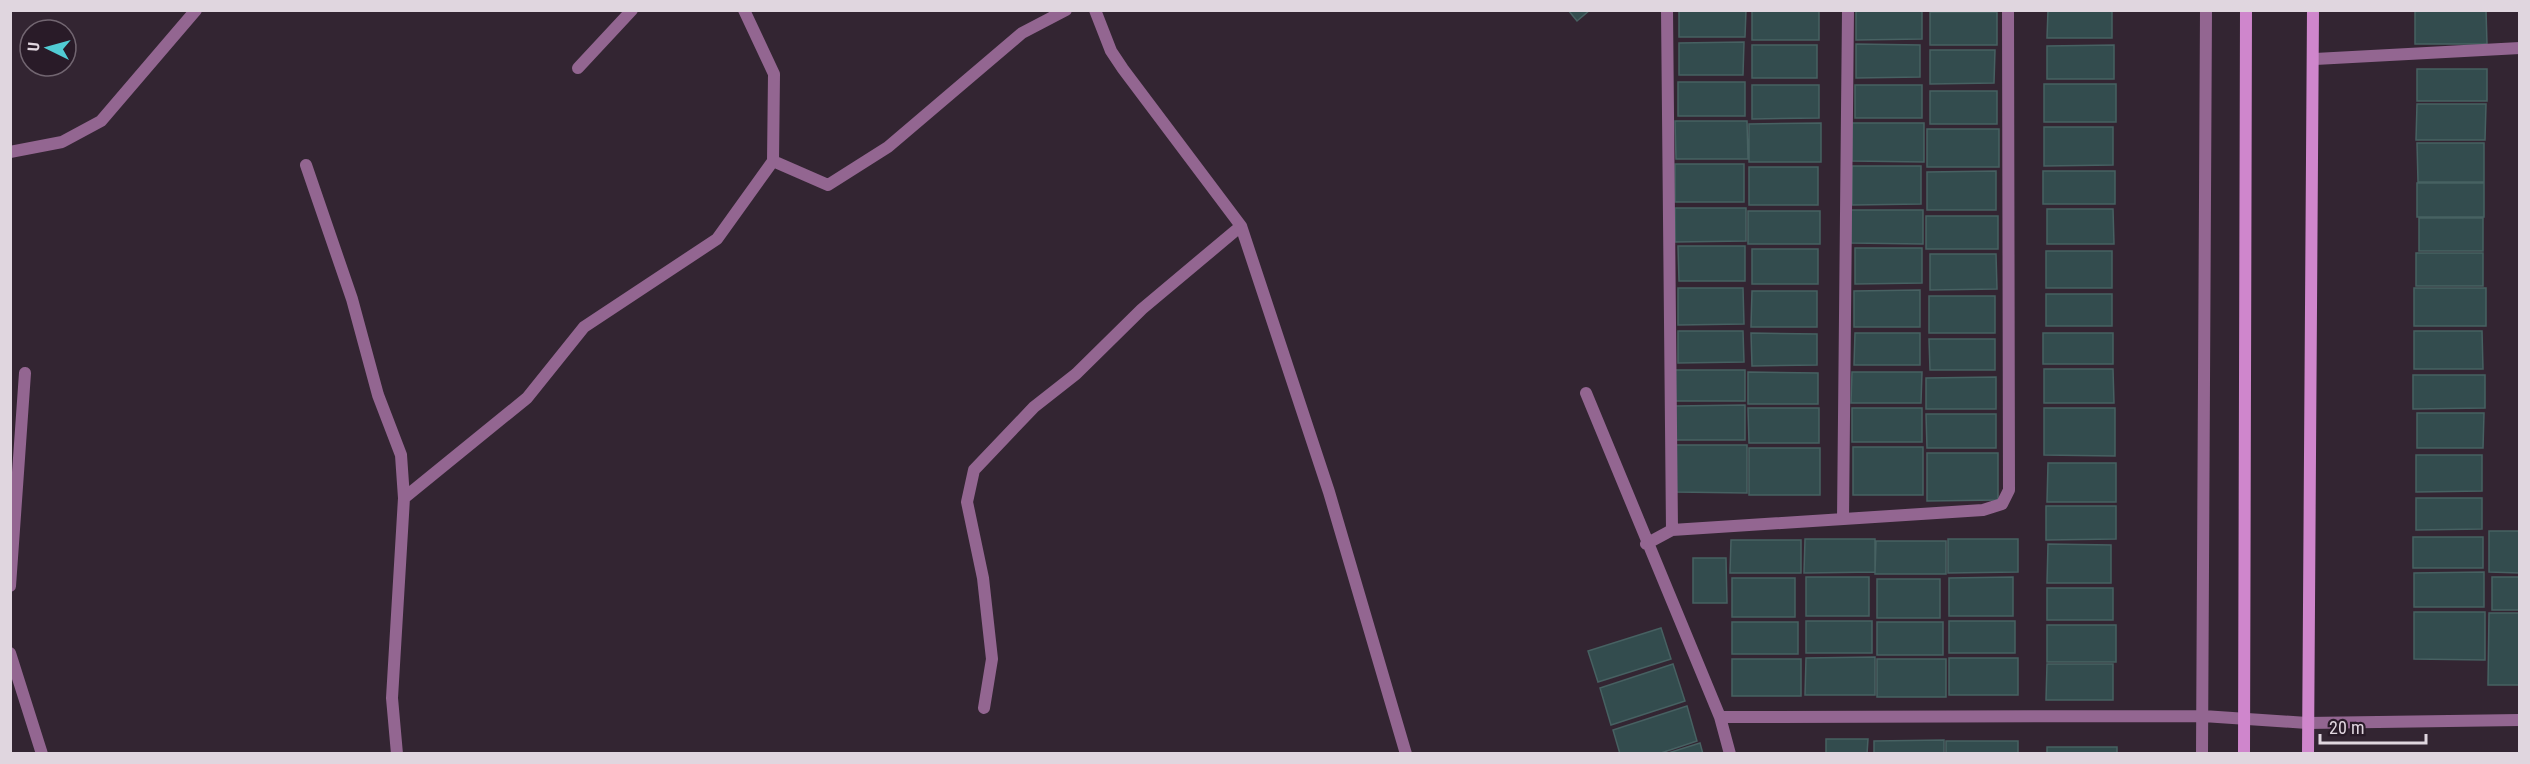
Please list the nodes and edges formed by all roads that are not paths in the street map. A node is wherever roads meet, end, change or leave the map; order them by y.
1 (196, 10) edge
2 (632, 10) edge
3 (744, 10) edge
4 (1066, 10) edge
5 (1095, 10) edge
6 (1667, 10) edge
7 (1848, 10) edge
8 (2008, 10) edge
9 (2206, 10) edge
10 (2246, 10) edge
11 (2313, 10) edge
12 (2520, 48) edge
13 (2315, 59) junction
14 (578, 68) dead end
15 (11, 152) edge
16 (773, 162) junction
17 (306, 165) dead end
18 (1240, 226) junction
19 (25, 373) dead end
20 (1586, 393) dead end
21 (404, 498) junction
22 (1843, 519) junction
23 (1672, 530) junction
24 (1646, 544) junction
25 (10, 586) edge
26 (10, 653) edge
27 (984, 708) dead end
28 (2203, 716) junction
29 (1720, 717) junction
30 (2244, 719) junction
31 (2520, 720) edge
32 (2307, 723) junction
33 (42, 753) edge
34 (397, 753) edge
35 (1406, 753) edge
36 (1730, 753) edge
37 (2202, 753) edge
38 (2244, 753) edge
39 (2308, 753) edge

1 - 15 street
2 - 14 street
3 - 16 street
4 - 16 street
5 - 18 street
6 - 23 street
7 - 22 street
8 - 22 street
9 - 28 street
10 - 30 street
11 - 13 street
12 - 13 street
13 - 32 street
16 - 21 street
17 - 21 street
18 - 27 street
18 - 35 street
19 - 25 street
20 - 24 street
21 - 34 street
22 - 23 street
23 - 24 street
24 - 29 street
26 - 33 street
28 - 29 street
28 - 30 street
28 - 37 street
29 - 36 street
30 - 32 street
30 - 38 street
31 - 32 street
32 - 39 street

